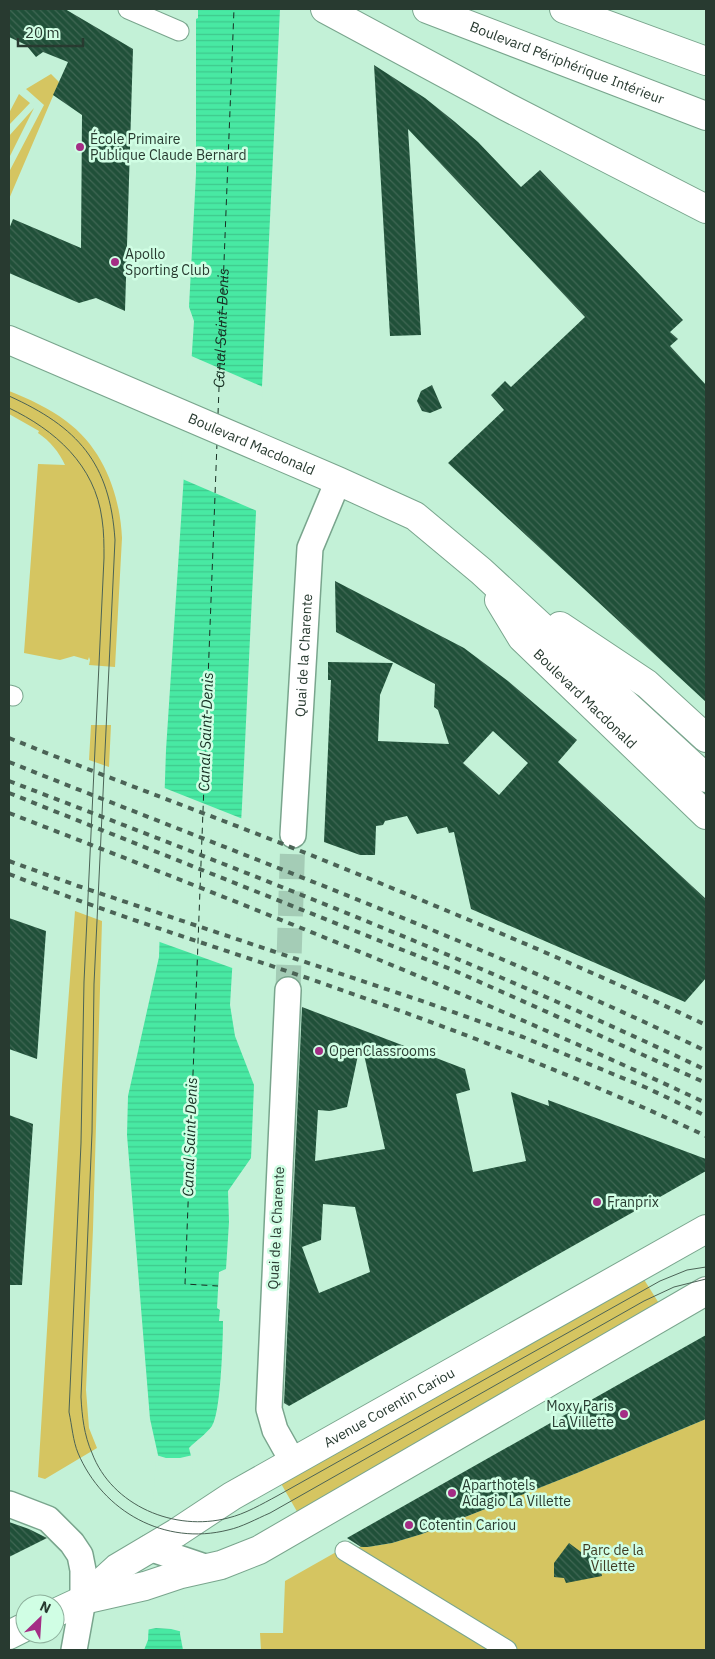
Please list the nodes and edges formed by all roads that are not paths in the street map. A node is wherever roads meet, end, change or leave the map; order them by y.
1 (128, 9) edge
2 (325, 9) edge
3 (428, 9) edge
4 (564, 9) edge
5 (179, 31) dead end
6 (706, 61) edge
7 (706, 116) edge
8 (706, 209) edge
9 (9, 340) edge
10 (338, 481) junction
11 (481, 571) junction
12 (706, 738) edge
13 (706, 778) edge
14 (706, 815) edge
15 (293, 835) tunnel mouth
16 (288, 990) tunnel mouth
17 (706, 1228) edge
18 (706, 1291) edge
19 (292, 1462) junction
20 (9, 1504) edge
21 (149, 1548) junction
22 (345, 1551) dead end
23 (208, 1568) junction
24 (83, 1600) junction
25 (65, 1608) edge
26 (74, 1650) edge
27 (507, 1650) edge

1 - 5 street
2 - 8 main road
3 - 7 main road, Boulevard Périphérique Intérieur
4 - 6 main road
9 - 10 main road, Boulevard Macdonald
10 - 11 main road, Boulevard Macdonald
10 - 15 street, Quai de la Charente
11 - 12 main road, Boulevard Macdonald
11 - 13 main road, Boulevard Macdonald
11 - 14 main road, Boulevard Macdonald
16 - 19 street, Quai de la Charente
17 - 19 main road, Avenue Corentin Cariou
18 - 23 main road, Avenue Corentin Cariou
19 - 21 main road, Avenue Corentin Cariou
20 - 24 street
21 - 23 street
21 - 24 main road, Avenue Corentin Cariou
22 - 27 street
23 - 24 main road, Avenue Corentin Cariou
24 - 25 main road, Avenue Corentin Cariou
24 - 26 street

